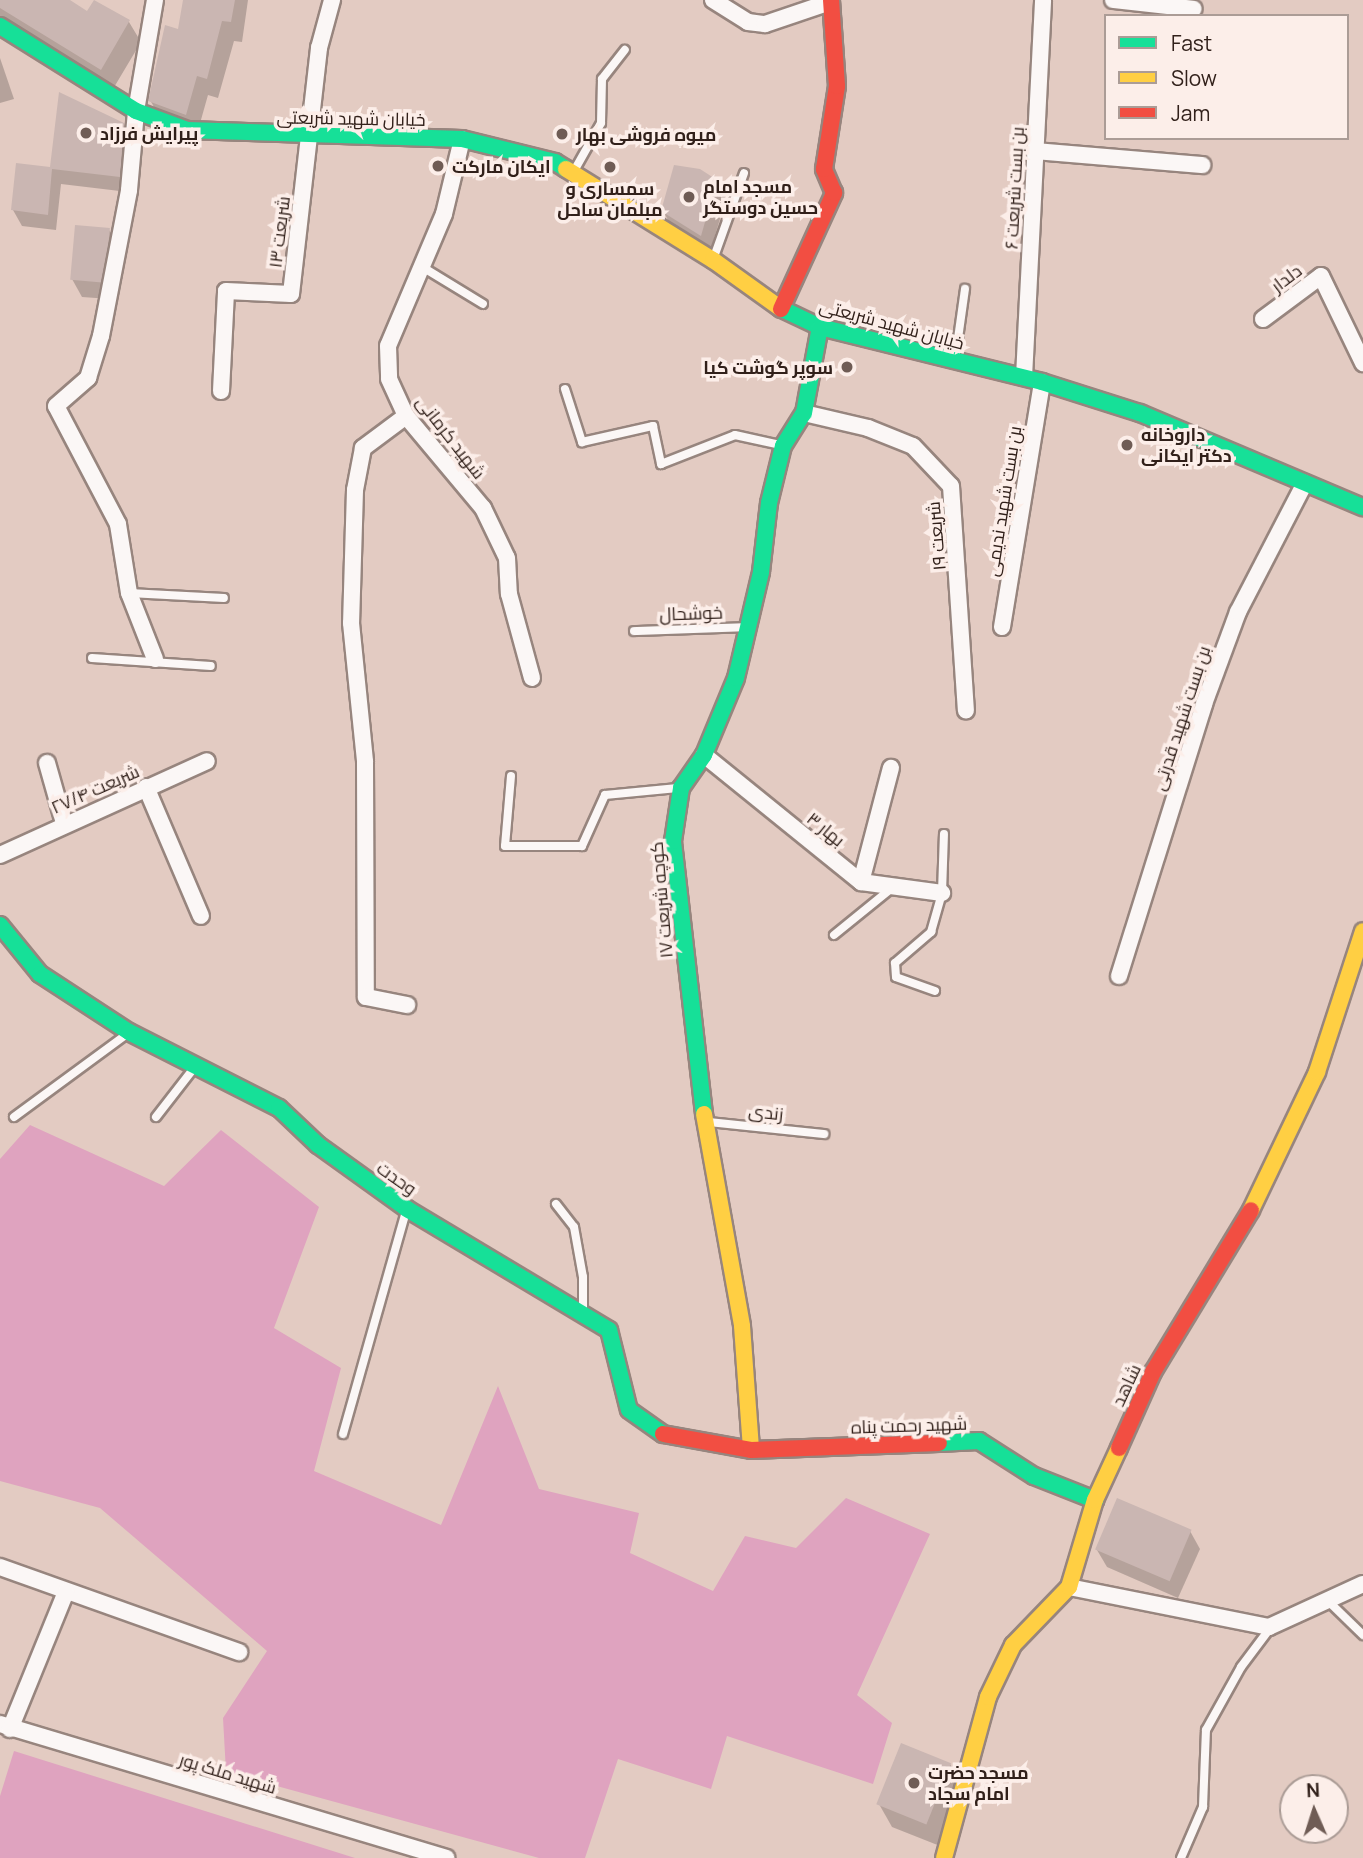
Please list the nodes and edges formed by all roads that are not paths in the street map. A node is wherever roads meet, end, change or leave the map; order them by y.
1 (155, 0) edge
2 (332, 0) edge
3 (713, 0) edge
4 (1043, 0) edge
5 (1113, 0) edge
6 (830, 1) edge
7 (1194, 9) dead end
8 (0, 26) edge
9 (625, 50) dead end
10 (136, 111) junction
11 (310, 136) junction
12 (463, 139) junction
13 (1034, 152) junction
14 (1202, 165) dead end
15 (573, 173) junction
16 (744, 173) dead end
17 (713, 260) junction
18 (424, 268) junction
19 (965, 289) dead end
20 (484, 304) dead end
21 (781, 309) junction
22 (1263, 319) dead end
23 (820, 327) junction
24 (955, 363) junction
25 (1363, 363) edge
26 (1024, 377) junction
27 (1042, 382) junction
28 (565, 389) dead end
29 (221, 391) dead end
30 (804, 413) junction
31 (406, 416) junction
32 (783, 446) junction
33 (1305, 483) junction
34 (1363, 507) edge
35 (129, 593) junction
36 (224, 598) dead end
37 (749, 626) junction
38 (1002, 627) dead end
39 (634, 631) dead end
40 (92, 658) dead end
41 (155, 659) junction
42 (211, 666) dead end
43 (532, 678) dead end
44 (966, 710) dead end
45 (704, 755) junction
46 (207, 761) dead end
47 (47, 763) dead end
48 (891, 768) dead end
49 (511, 776) dead end
50 (146, 788) junction
51 (681, 788) junction
52 (64, 823) junction
53 (944, 834) dead end
54 (0, 855) edge
55 (861, 882) junction
56 (895, 885) junction
57 (942, 893) junction
58 (201, 916) dead end
59 (0, 925) edge
60 (1363, 931) edge
61 (834, 935) dead end
62 (1119, 976) dead end
63 (935, 991) dead end
64 (407, 1005) dead end
65 (129, 1032) junction
66 (196, 1066) junction
67 (14, 1117) dead end
68 (156, 1117) dead end
69 (705, 1121) junction
70 (824, 1134) dead end
71 (556, 1204) dead end
72 (407, 1209) junction
73 (583, 1311) junction
74 (343, 1434) dead end
75 (751, 1450) junction
76 (1095, 1500) junction
77 (0, 1567) edge
78 (1363, 1584) edge
79 (1069, 1587) junction
80 (66, 1592) junction
81 (1328, 1601) junction
82 (1273, 1625) junction
83 (1363, 1635) edge
84 (239, 1651) dead end
85 (5, 1727) edge
86 (438, 1857) edge
87 (944, 1858) edge
88 (1181, 1858) edge

1 - 10 street
2 - 11 street
3 - 6 street
4 - 13 street, بن بست شریعت ۶
5 - 7 street
6 - 21 street
8 - 10 street, خیابان شهید شریعتی
9 - 15 lane
10 - 11 street, خیابان شهید شریعتی
10 - 35 street
11 - 12 street, خیابان شهید شریعتی
11 - 29 street, شریعت ۱۳
12 - 15 street, خیابان شهید شریعتی
12 - 18 street, شهید کرمانی
13 - 14 street
13 - 26 street, بن بست شریعت ۶
15 - 17 street, خیابان شهید شریعتی
16 - 17 lane
17 - 21 street, خیابان شهید شریعتی
18 - 20 lane
18 - 31 street, شهید کرمانی
19 - 24 lane
21 - 23 street, خیابان شهید شریعتی
22 - 25 street, دلدار
23 - 24 street, خیابان شهید شریعتی
23 - 30 street, کوچه شریعت ۱۷
24 - 26 street, خیابان شهید شریعتی
26 - 27 street, خیابان شهید شریعتی
27 - 33 street, خیابان شهید شریعتی
27 - 38 street, بن بست شهید ندیمی
28 - 32 lane
30 - 32 street, کوچه شریعت ۱۷
30 - 44 street, شریعت ۱۹
31 - 43 street, شهید کرمانی
31 - 64 street
32 - 37 street, کوچه شریعت ۱۷
33 - 34 street, خیابان شهید شریعتی
33 - 62 street, بن بست شهید قدرتی
35 - 36 lane
35 - 41 street
37 - 39 lane, خوشحال
37 - 45 street, کوچه شریعت ۱۷
40 - 41 lane
41 - 42 lane
45 - 51 street, کوچه شریعت ۱۷
45 - 55 street, بهار ۳
46 - 50 street, شریعت ۲۷/۴
47 - 52 street
48 - 55 street
49 - 51 lane
50 - 52 street, شریعت ۲۷/۴
50 - 58 street
51 - 69 street, کوچه شریعت ۱۷
52 - 54 street, شریعت ۲۷/۴
53 - 57 lane
55 - 56 street
56 - 57 street
56 - 61 lane
57 - 63 lane
59 - 65 street, وحدت
60 - 76 street, شاهد
65 - 66 street, وحدت
65 - 67 lane
66 - 68 lane
66 - 72 street, وحدت
69 - 70 lane, زندی
69 - 75 street, کوچه شریعت ۱۷
71 - 73 lane
72 - 73 street, وحدت
72 - 74 lane
73 - 75 street, وحدت
75 - 76 street, شهید رحمت پناه
76 - 79 street, شاهد
77 - 80 street
78 - 81 street
79 - 82 street
79 - 87 street, شاهد
80 - 84 street
80 - 85 street
81 - 82 street
81 - 83 lane
82 - 88 lane
85 - 86 street, شهید ملک پور

